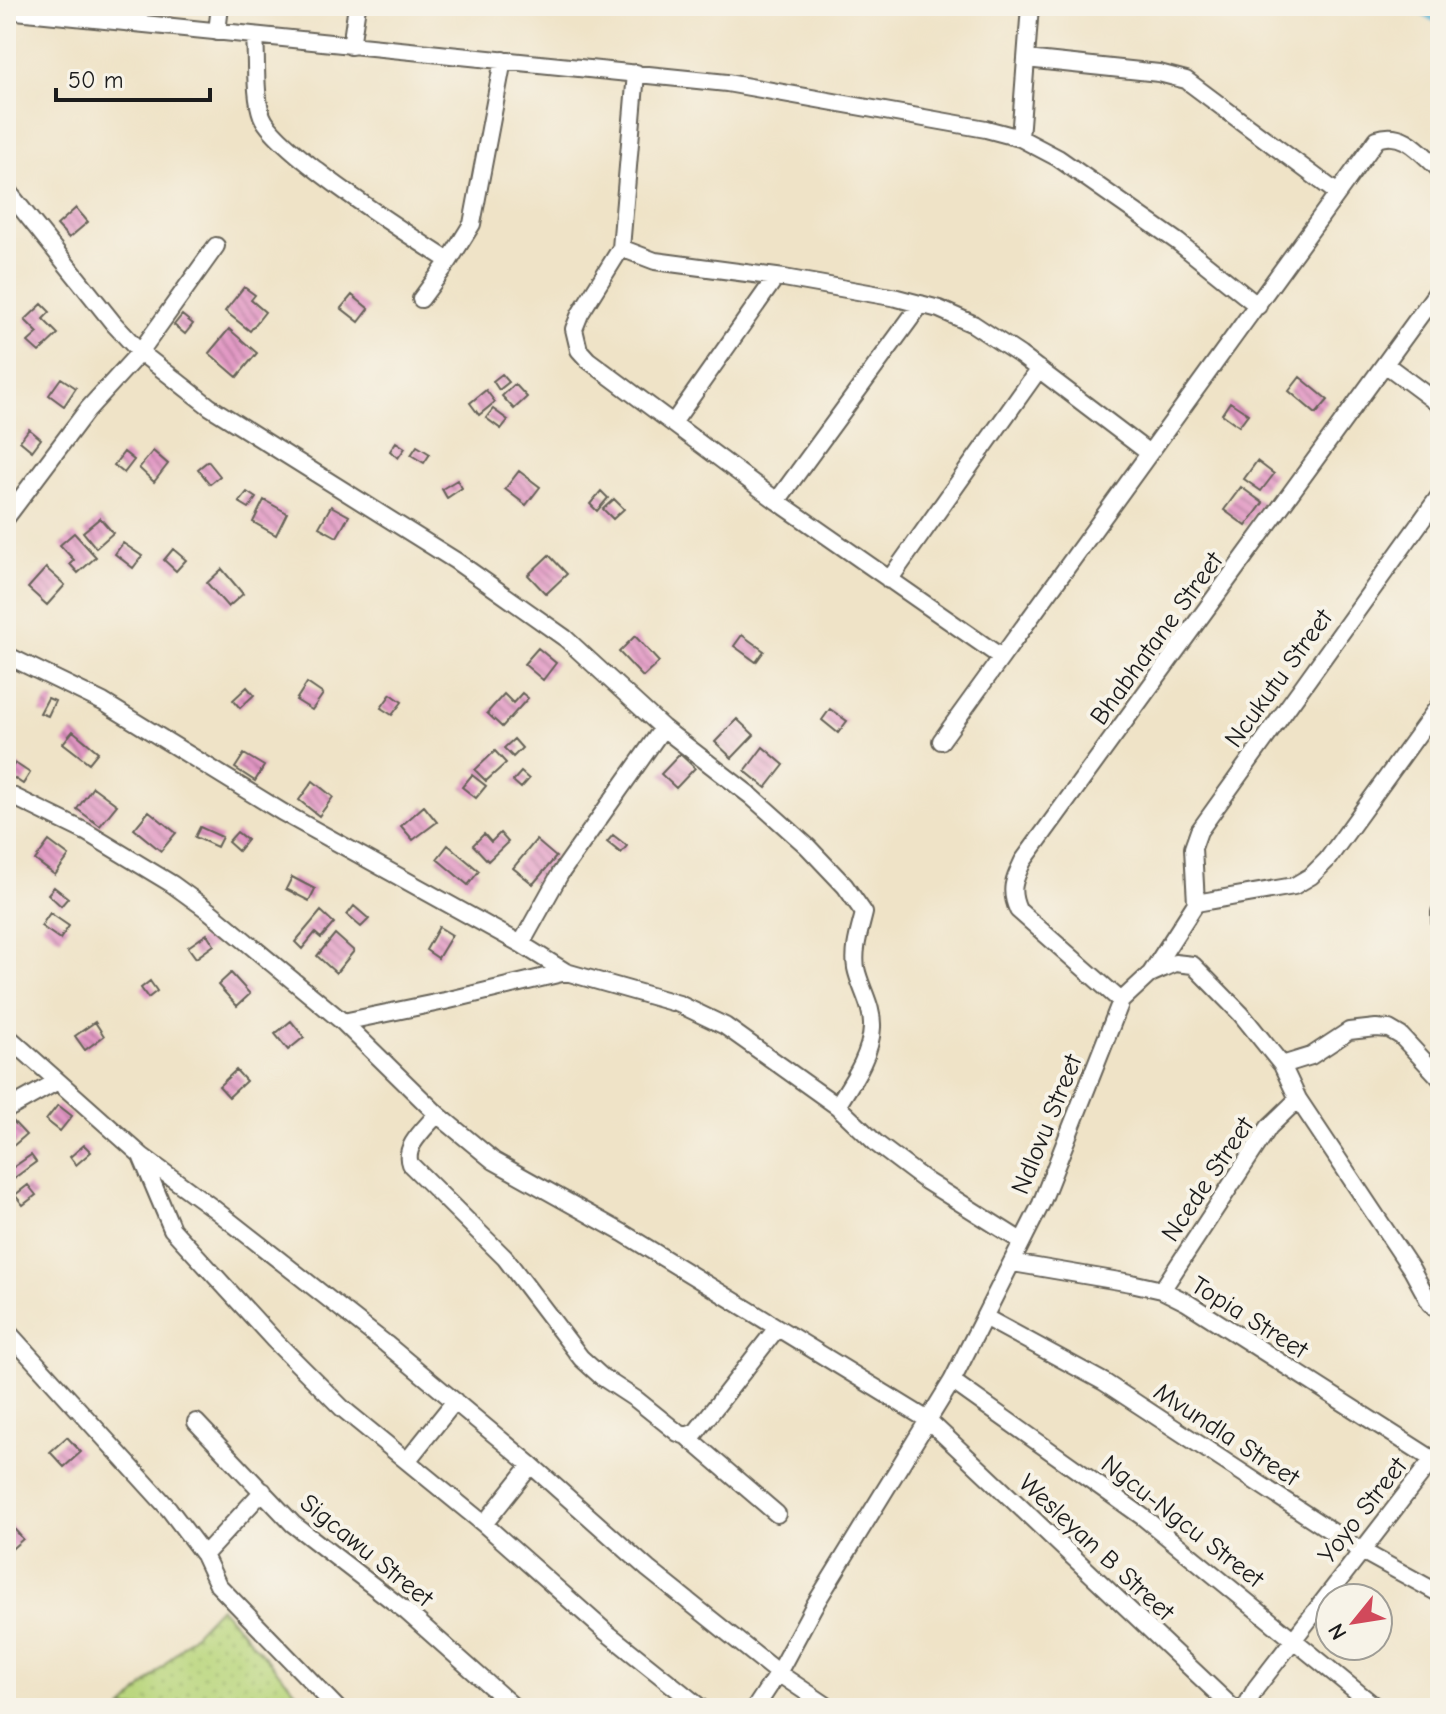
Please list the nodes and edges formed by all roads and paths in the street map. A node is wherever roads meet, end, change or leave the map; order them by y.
1 (220, 6) edge
2 (357, 6) edge
3 (1030, 6) edge
4 (6, 10) edge
5 (90, 12) edge
6 (217, 32) junction
7 (255, 37) junction
8 (351, 46) junction
9 (1026, 59) junction
10 (503, 60) junction
11 (636, 73) junction
12 (1020, 138) junction
13 (1440, 170) edge
14 (6, 189) edge
15 (1336, 192) junction
16 (216, 246) dead end
17 (621, 248) junction
18 (449, 261) junction
19 (776, 277) junction
20 (1440, 288) edge
21 (421, 299) dead end
22 (921, 304) junction
23 (1258, 306) junction
24 (140, 352) junction
25 (1385, 364) junction
26 (1039, 369) junction
27 (1440, 405) edge
28 (673, 423) junction
29 (1149, 453) junction
30 (1440, 495) edge
31 (777, 501) junction
32 (6, 518) edge
33 (889, 580) junction
34 (6, 655) edge
35 (1001, 657) junction
36 (1440, 704) edge
37 (663, 728) junction
38 (941, 741) dead end
39 (6, 793) edge
40 (1196, 903) junction
41 (1440, 912) edge
42 (1440, 922) edge
43 (521, 944) junction
44 (566, 972) junction
45 (1150, 974) junction
46 (1121, 1001) junction
47 (343, 1022) junction
48 (6, 1035) edge
49 (1282, 1065) junction
50 (1440, 1078) edge
51 (56, 1082) junction
52 (1298, 1099) junction
53 (837, 1106) junction
54 (6, 1110) edge
55 (437, 1114) junction
56 (142, 1156) junction
57 (1021, 1241) junction
58 (1013, 1263) junction
59 (1162, 1290) junction
60 (1437, 1303) edge
61 (986, 1318) junction
62 (777, 1328) junction
63 (6, 1330) edge
64 (952, 1381) junction
65 (455, 1401) junction
66 (928, 1420) junction
67 (196, 1422) dead end
68 (686, 1436) junction
69 (407, 1461) junction
70 (1436, 1462) edge
71 (531, 1465) junction
72 (263, 1491) junction
73 (777, 1514) dead end
74 (484, 1524) junction
75 (1360, 1550) junction
76 (204, 1555) junction
77 (1440, 1594) edge
78 (1293, 1639) junction
79 (778, 1673) junction
80 (337, 1708) edge
81 (515, 1708) edge
82 (701, 1708) edge
83 (755, 1708) edge
84 (830, 1708) edge
85 (1233, 1708) edge
86 (1245, 1708) edge
87 (1377, 1708) edge

1 - 6 street
2 - 8 street
3 - 9 street
4 - 5 street
5 - 6 street
6 - 7 street
7 - 8 street
7 - 18 street
8 - 10 street
9 - 12 street
9 - 15 street
10 - 11 street
10 - 18 street
11 - 12 street
11 - 17 street
12 - 23 street
13 - 15 street
14 - 24 street
15 - 23 street
16 - 24 street
17 - 19 street
17 - 28 street
18 - 21 street
19 - 22 street
19 - 28 street
20 - 25 street, Bhabhatane Street
22 - 26 street
22 - 31 street
23 - 29 street
24 - 32 street
24 - 37 street
25 - 27 street
25 - 46 street, Bhabhatane Street
26 - 29 street
26 - 33 street
28 - 31 street
29 - 35 street
30 - 40 street, Ncukutu Street
31 - 33 street
33 - 35 street
34 - 43 street
35 - 38 street
36 - 40 street
37 - 43 street
37 - 53 street
39 - 47 street, Wesleyan B Street
40 - 45 street
41 - 42 street
43 - 44 street
44 - 47 street
44 - 53 street
45 - 46 street, Ndlovu Street
45 - 49 street, Ndlovu Street
46 - 57 street, Ndlovu Street
47 - 55 street, Wesleyan B Street
48 - 51 street
49 - 50 street
49 - 52 street, Ndlovu Street
51 - 54 street
51 - 56 street
52 - 59 street, Ncede Street
52 - 60 street, Ndlovu Street
53 - 57 street
55 - 62 street, Wesleyan B Street
55 - 68 street
56 - 65 street
56 - 69 street
57 - 58 street, Ndlovu Street
58 - 59 street, Topia Street
58 - 61 street, Ndlovu Street
59 - 70 street, Topia Street
61 - 64 street, Ndlovu Street
61 - 75 street, Mvundla Street
62 - 66 street, Wesleyan B Street
62 - 68 street
63 - 76 street
64 - 66 street, Ndlovu Street
64 - 78 street, Ngcu-Ngcu Street
65 - 69 street
65 - 71 street
66 - 79 street, Ndlovu Street
66 - 85 street, Wesleyan B Street
67 - 72 street, Sigcawu Street
68 - 73 street
69 - 74 street
70 - 75 street, Yoyo Street
71 - 74 street
71 - 79 street
72 - 76 street
72 - 81 street, Sigcawu Street
74 - 82 street
75 - 77 street, Mvundla Street
75 - 78 street, Yoyo Street
76 - 80 street
78 - 86 street, Yoyo Street
78 - 87 street, Ngcu-Ngcu Street
79 - 83 street, Ndlovu Street
79 - 84 street

